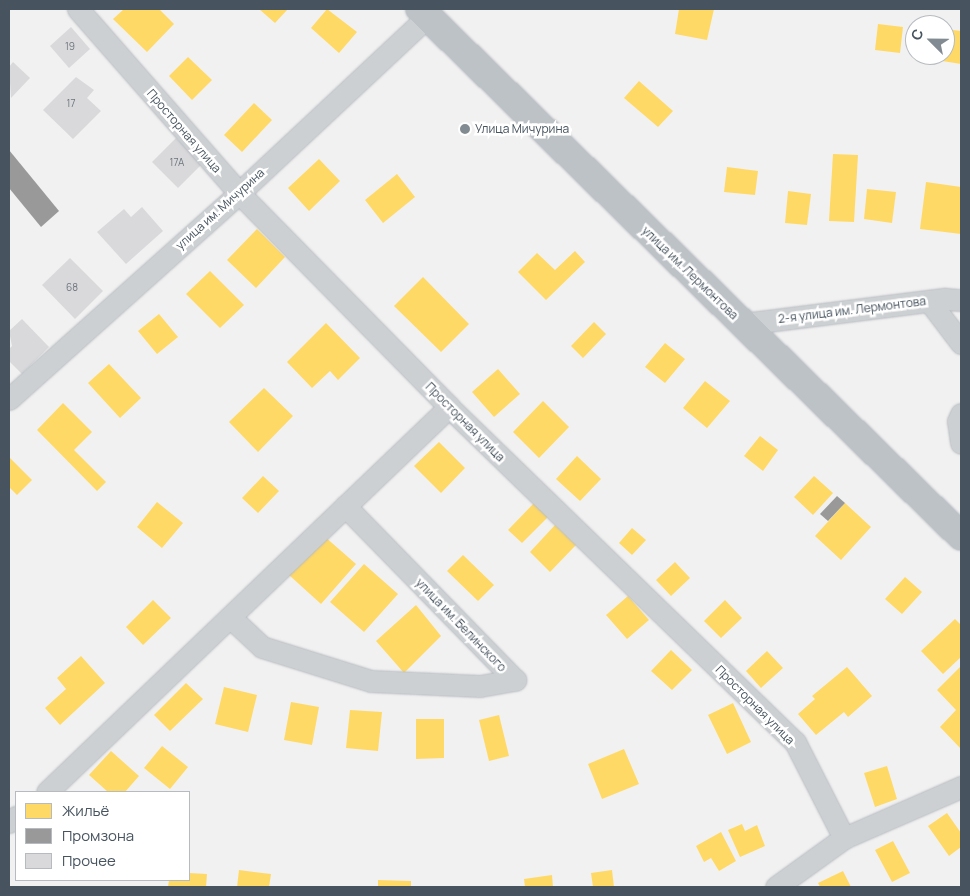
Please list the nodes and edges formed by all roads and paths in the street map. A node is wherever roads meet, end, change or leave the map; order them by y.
1 (78, 9) edge
2 (424, 12) edge
3 (239, 193) junction
4 (961, 300) edge
5 (929, 301) junction
6 (743, 324) junction
7 (961, 343) edge
8 (9, 399) edge
9 (450, 407) junction
10 (961, 414) edge
11 (961, 443) edge
12 (344, 506) junction
13 (961, 536) edge
14 (231, 618) junction
15 (961, 787) edge
16 (48, 791) edge
17 (844, 838) junction
18 (776, 887) edge

1 - 3 street, Просторная улица
2 - 3 street, улица им. Мичурина
2 - 6 highway, улица им. Лермонтова
3 - 8 street, улица им. Мичурина
3 - 9 street, Просторная улица
4 - 5 street, 2-я улица им. Лермонтова
5 - 6 street, 2-я улица им. Лермонтова
5 - 7 street
6 - 13 highway, улица им. Лермонтова
9 - 12 street
9 - 17 street, Просторная улица
10 - 11 street
12 - 14 street
12 - 14 street, улица им. Белинского
14 - 16 street
15 - 17 street
17 - 18 street

